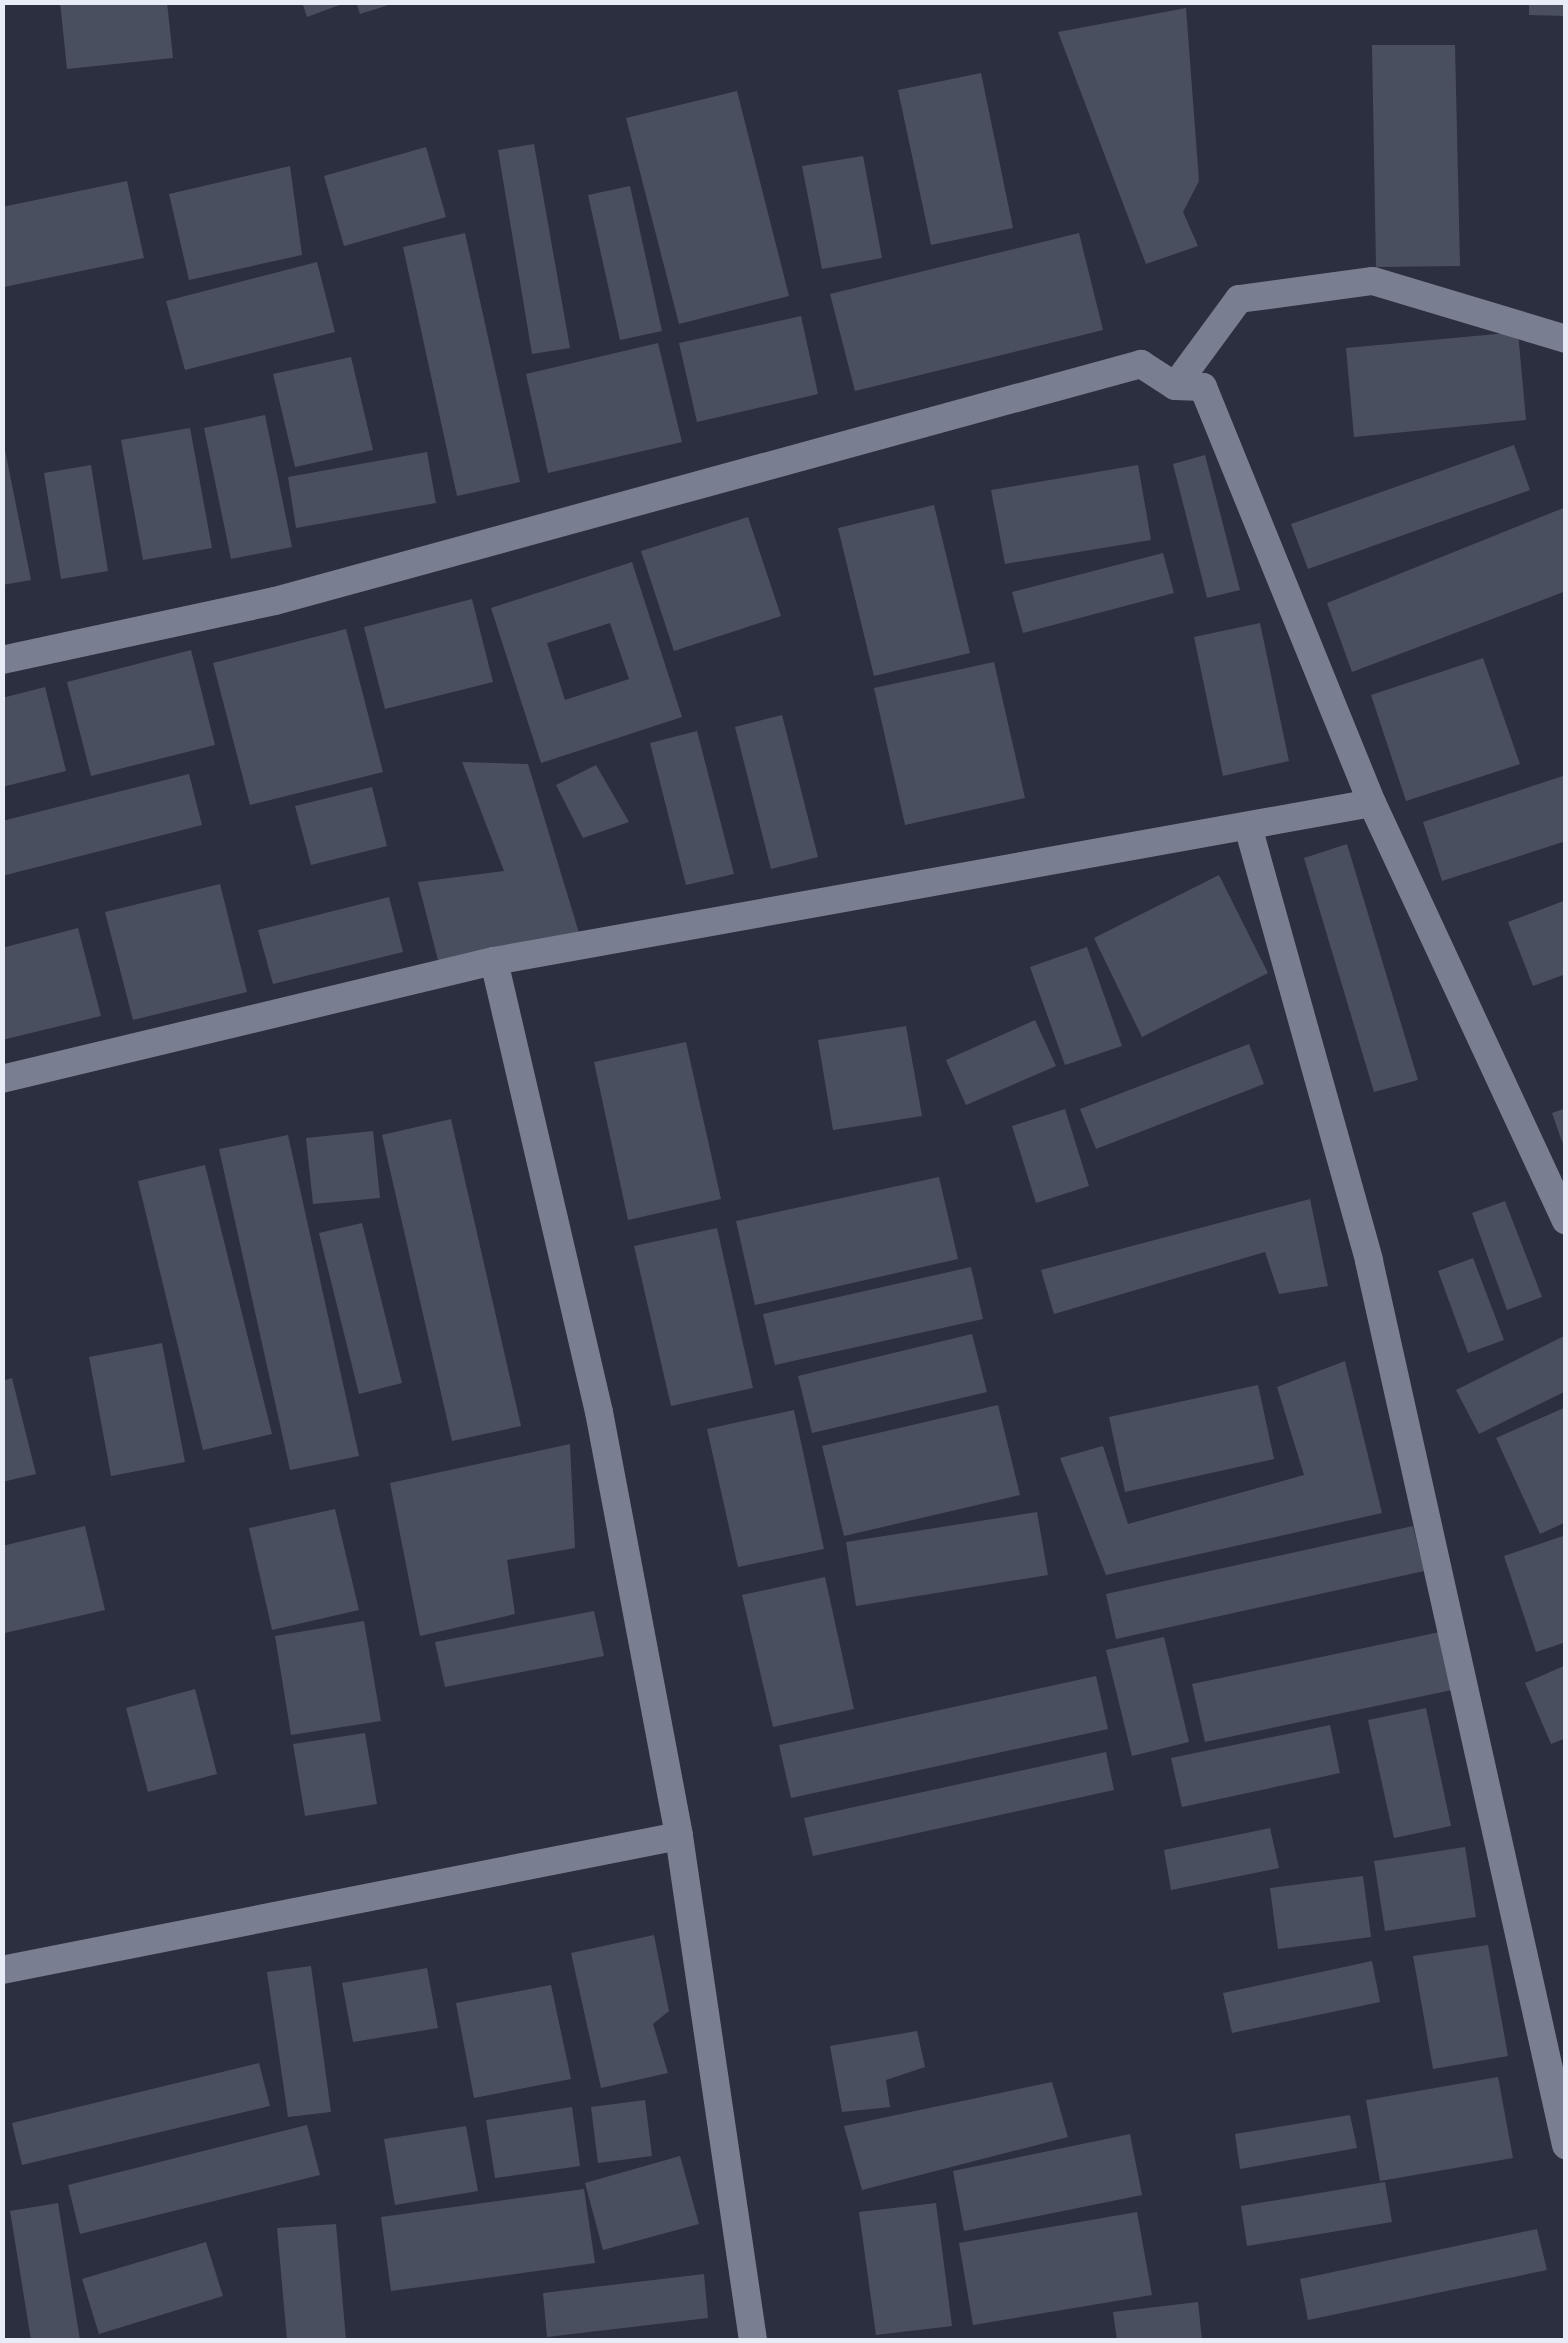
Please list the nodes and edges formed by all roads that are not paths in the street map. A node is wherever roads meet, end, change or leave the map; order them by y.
1 (1566, 339) edge
2 (1175, 386) junction
3 (2, 660) edge
4 (1372, 803) junction
5 (1248, 830) junction
6 (494, 961) junction
7 (2, 1079) edge
8 (1566, 1220) edge
9 (679, 1836) junction
10 (2, 1970) edge
11 (1566, 2145) edge
12 (753, 2340) edge

1 - 2 street
2 - 3 street
2 - 4 street
4 - 5 street
4 - 8 street
5 - 6 street
5 - 11 street
6 - 7 street
6 - 9 street
9 - 10 street
9 - 12 street

